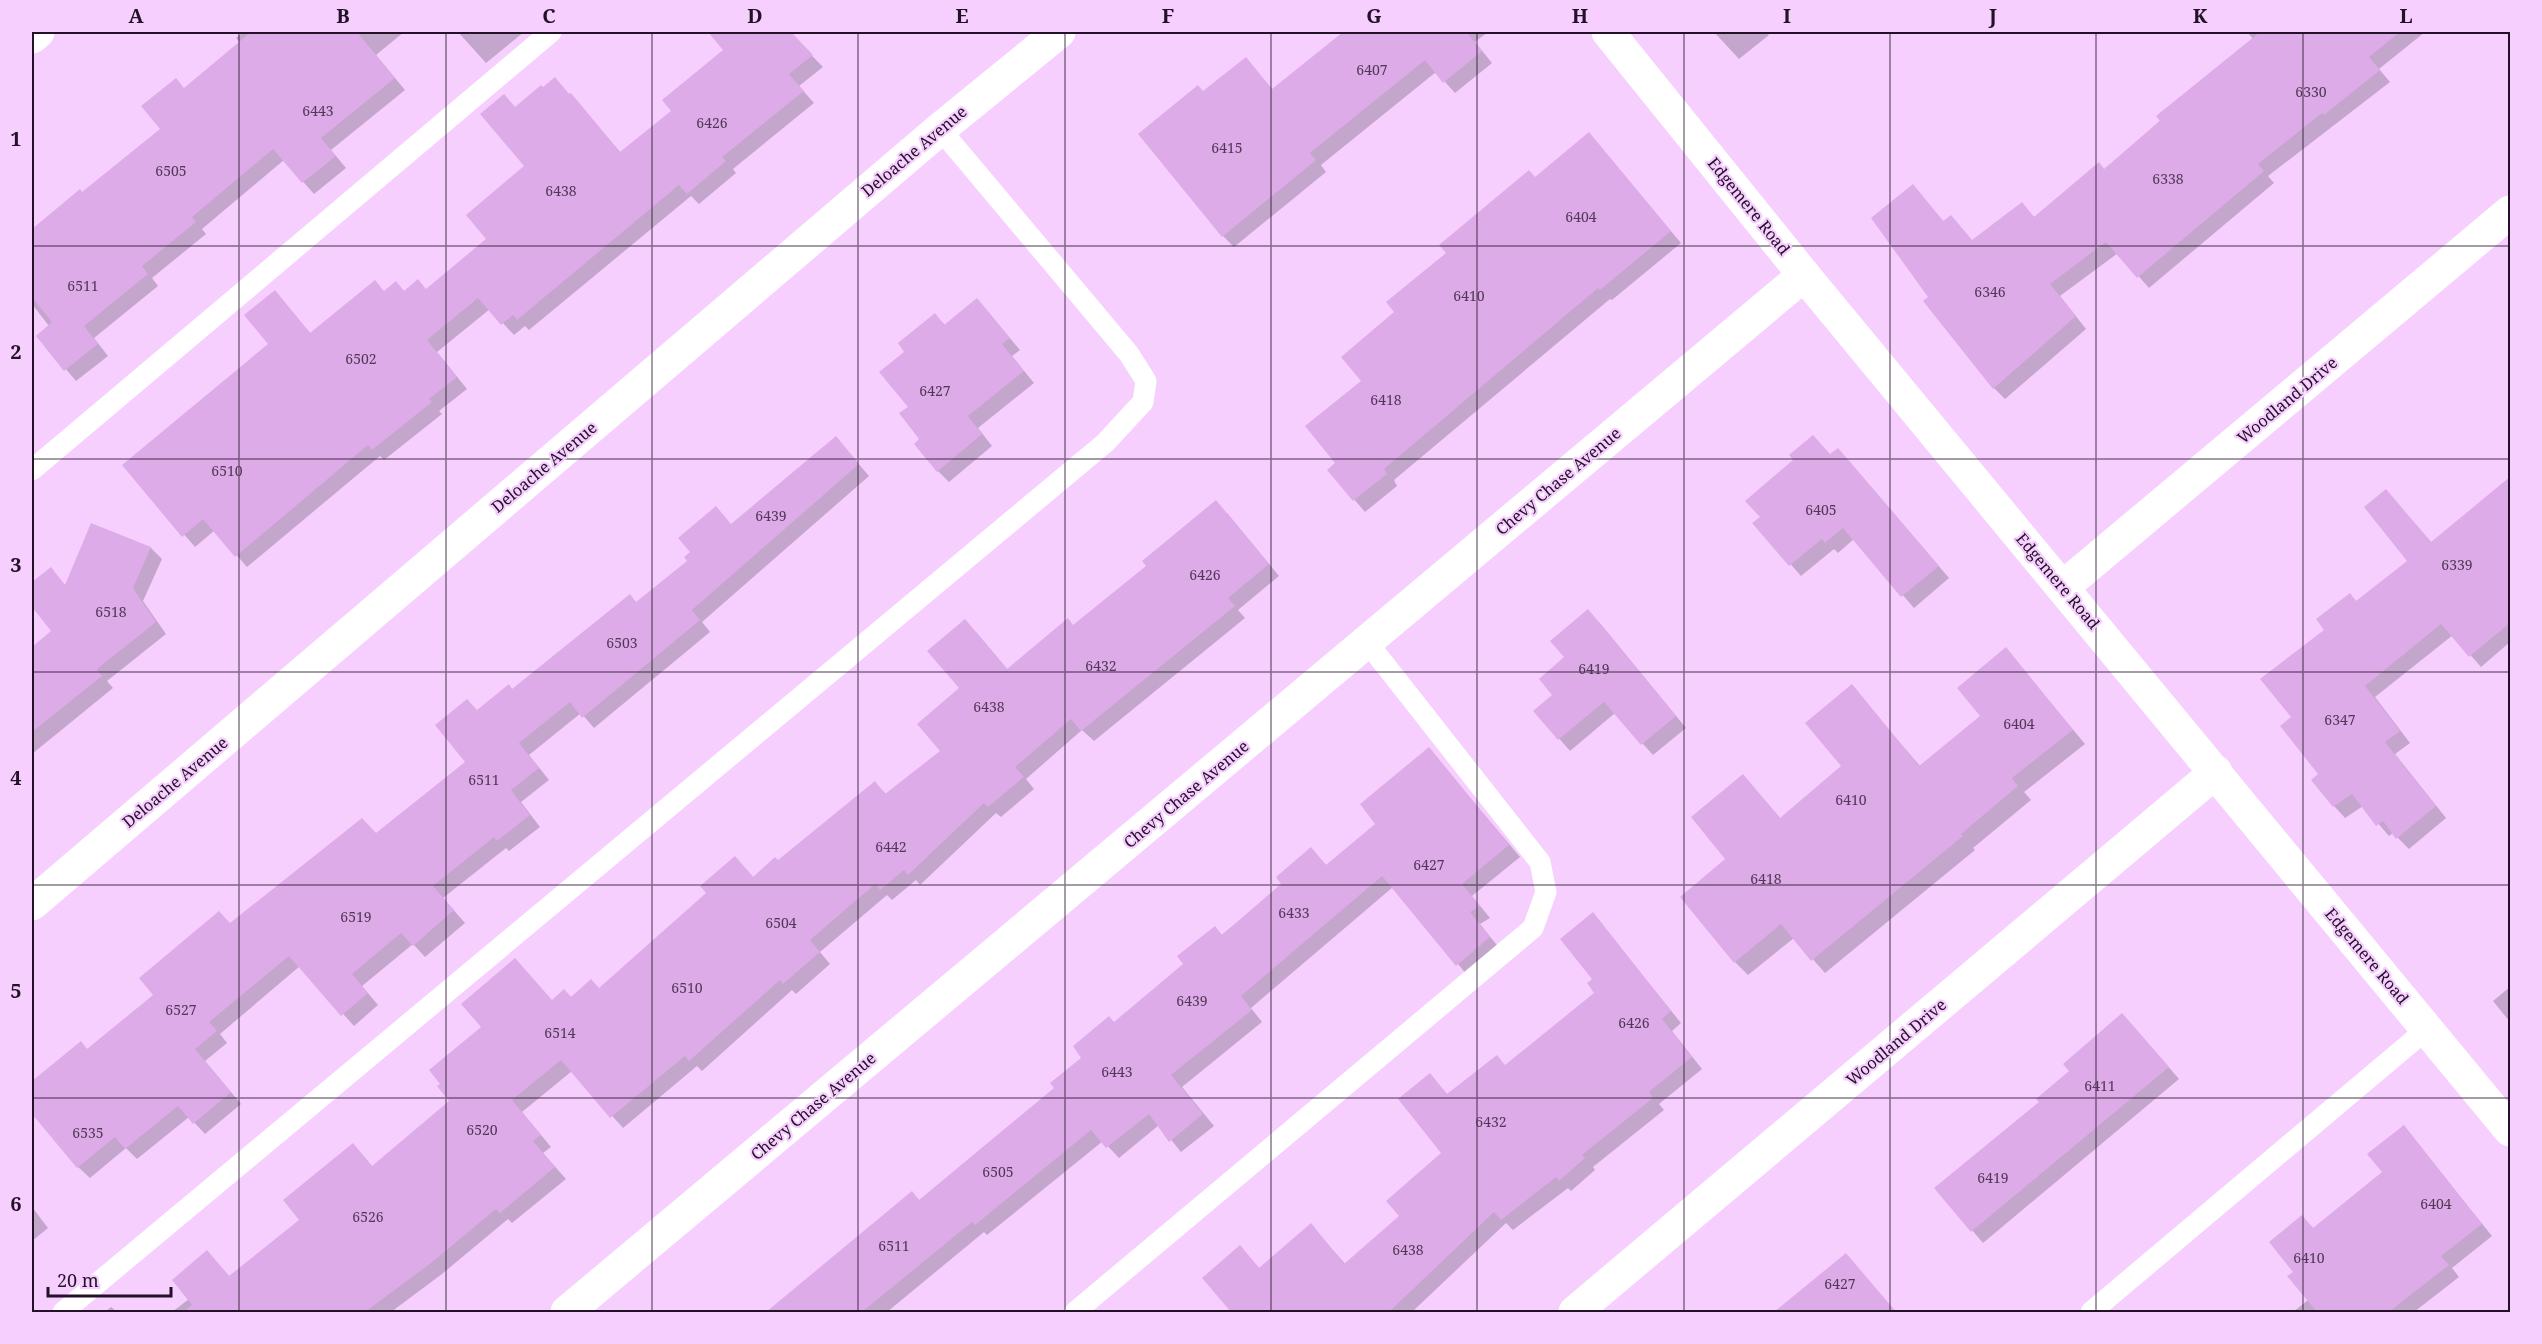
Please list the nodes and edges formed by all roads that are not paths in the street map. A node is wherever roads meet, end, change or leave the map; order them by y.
1 (38, 32) edge
2 (551, 32) edge
3 (1059, 32) edge
4 (1608, 32) edge
5 (32, 37) edge
6 (940, 129) junction
7 (2511, 212) edge
8 (1804, 275) junction
9 (32, 470) edge
10 (2063, 587) junction
11 (1367, 642) junction
12 (2216, 772) junction
13 (32, 904) edge
14 (2427, 1029) junction
15 (2511, 1130) edge
16 (63, 1312) edge
17 (567, 1312) edge
18 (1075, 1312) edge
19 (1575, 1312) edge
20 (2091, 1312) edge

1 - 5 street
2 - 9 lane
3 - 6 street, Deloache Avenue
4 - 8 street, Edgemere Road
6 - 13 street, Deloache Avenue
6 - 16 lane
7 - 10 street, Woodland Drive
8 - 10 street, Edgemere Road
8 - 11 street, Chevy Chase Avenue
10 - 12 street, Edgemere Road
11 - 17 street, Chevy Chase Avenue
11 - 18 lane
12 - 14 street, Edgemere Road
12 - 19 street, Woodland Drive
14 - 15 street, Edgemere Road
14 - 20 lane

